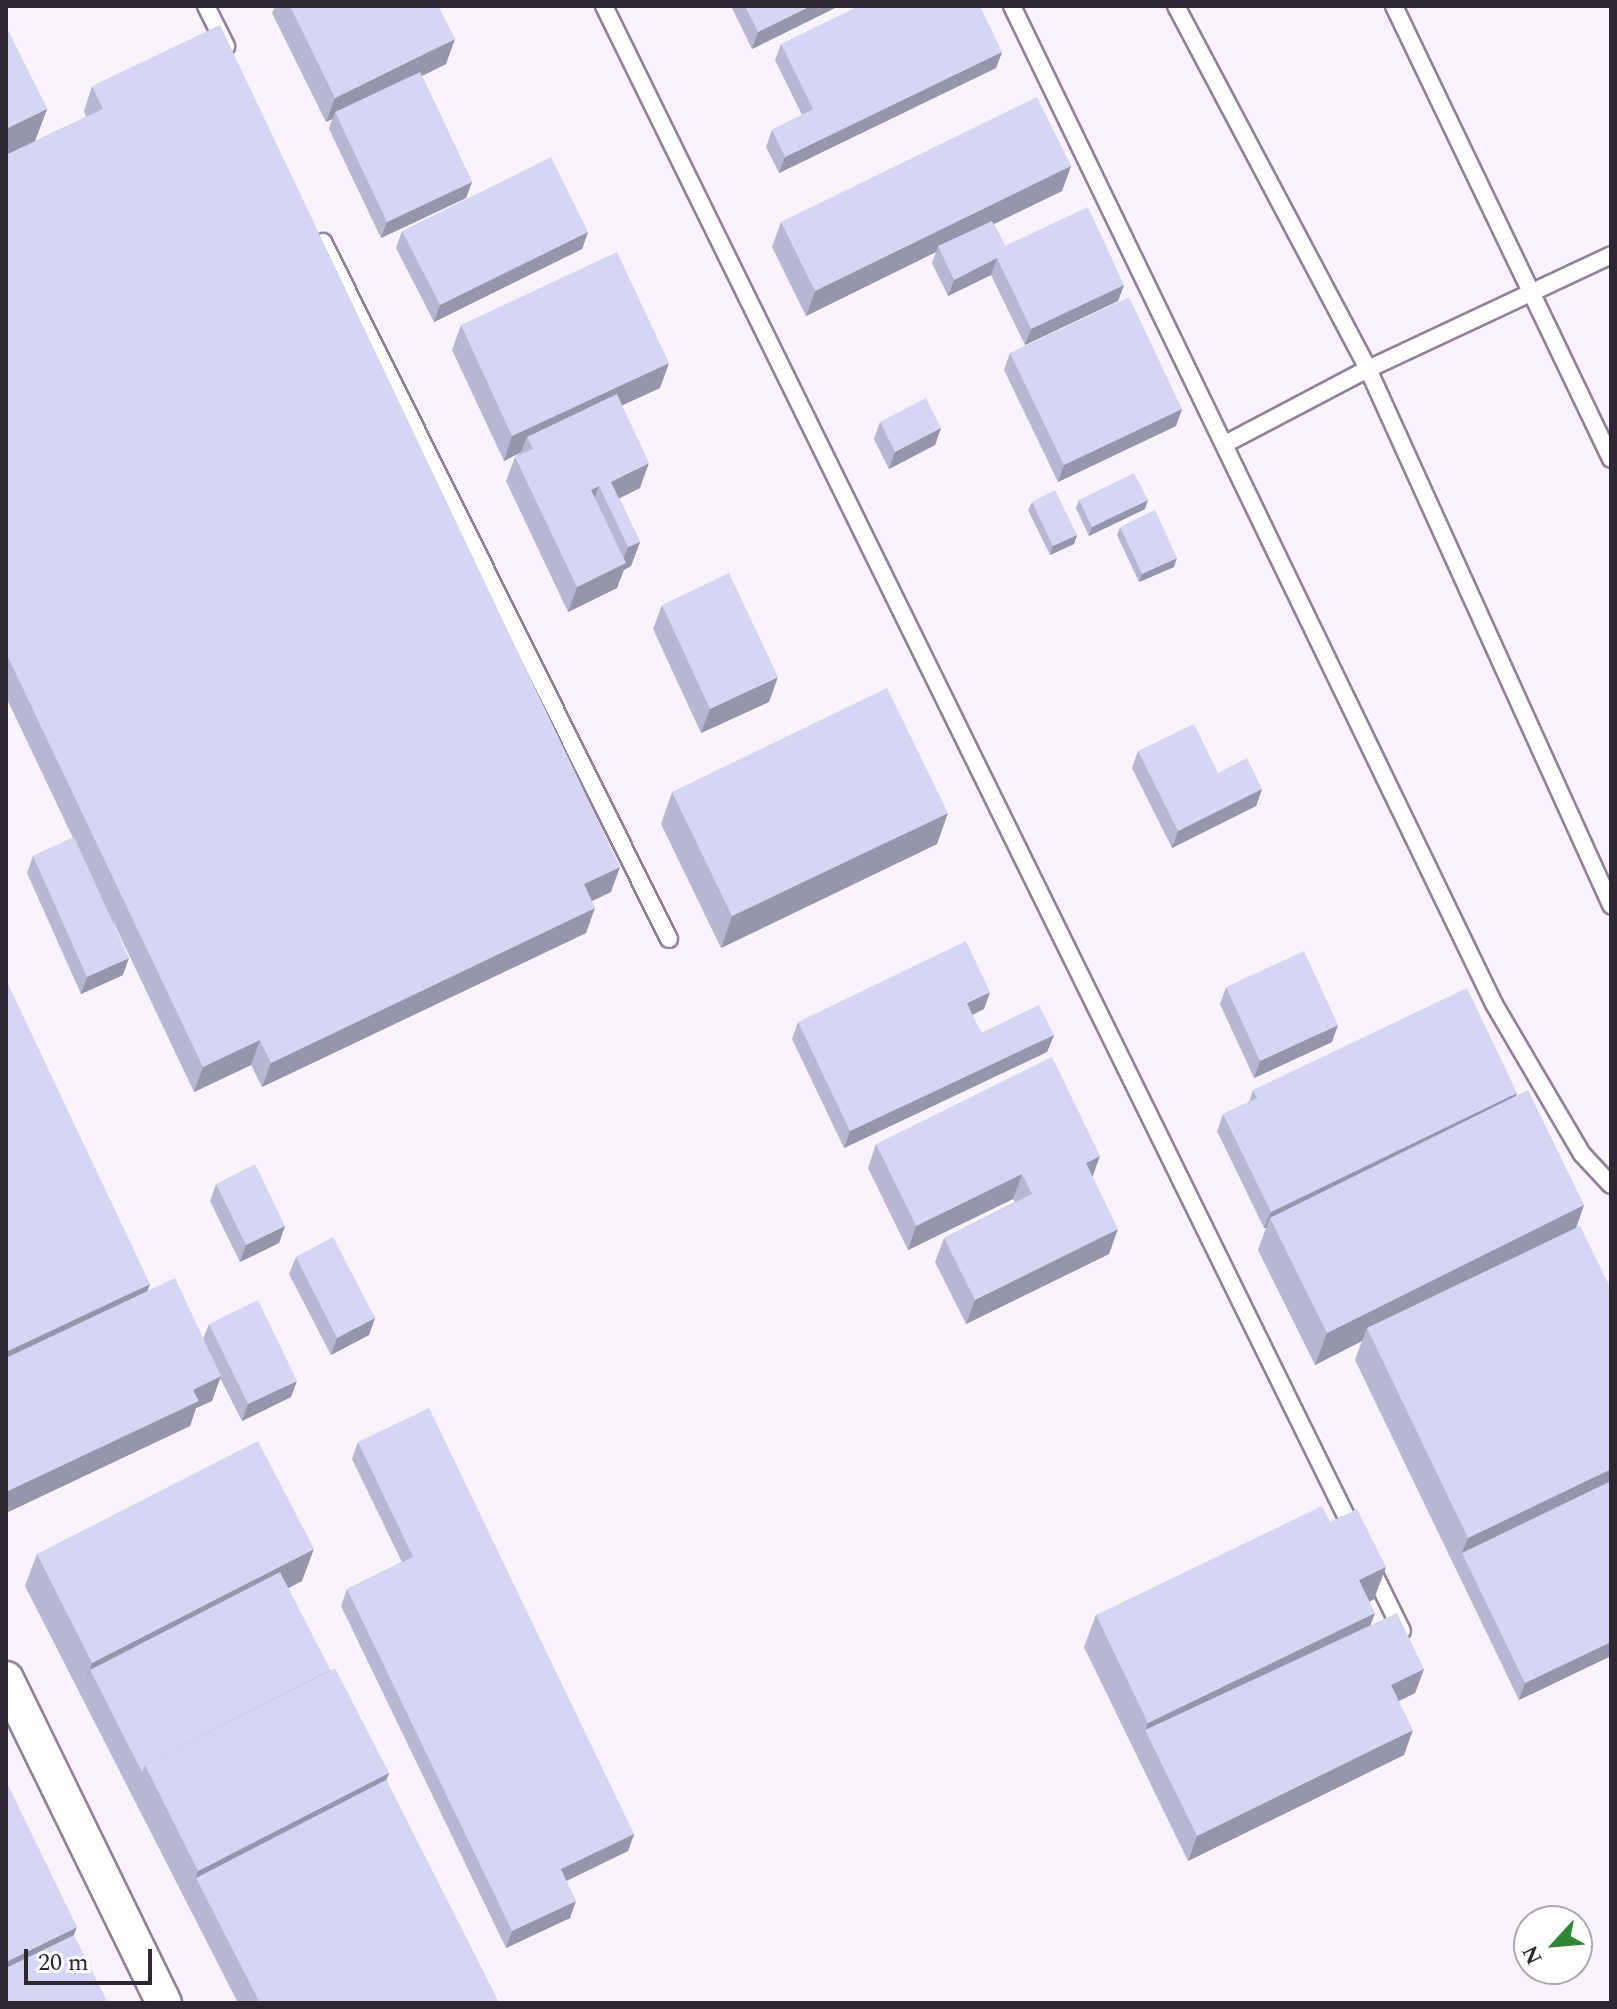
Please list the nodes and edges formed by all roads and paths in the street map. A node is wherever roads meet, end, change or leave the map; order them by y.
1 (206, 6) edge
2 (604, 6) edge
3 (1012, 6) edge
4 (1176, 6) edge
5 (1394, 6) edge
6 (234, 63) edge
7 (318, 232) edge
8 (1611, 255) edge
9 (1533, 293) junction
10 (1368, 369) junction
11 (1225, 444) junction
12 (1611, 459) edge
13 (1611, 905) edge
14 (669, 939) dead end
15 (1611, 1185) edge
16 (1414, 1654) edge
17 (6, 1679) edge
18 (164, 2003) edge

1 - 6 lane
2 - 16 lane
3 - 11 lane
4 - 10 lane
5 - 9 lane
7 - 14 lane
8 - 9 lane
9 - 10 lane
9 - 12 lane
10 - 11 lane
10 - 13 lane
11 - 15 lane
17 - 18 street

